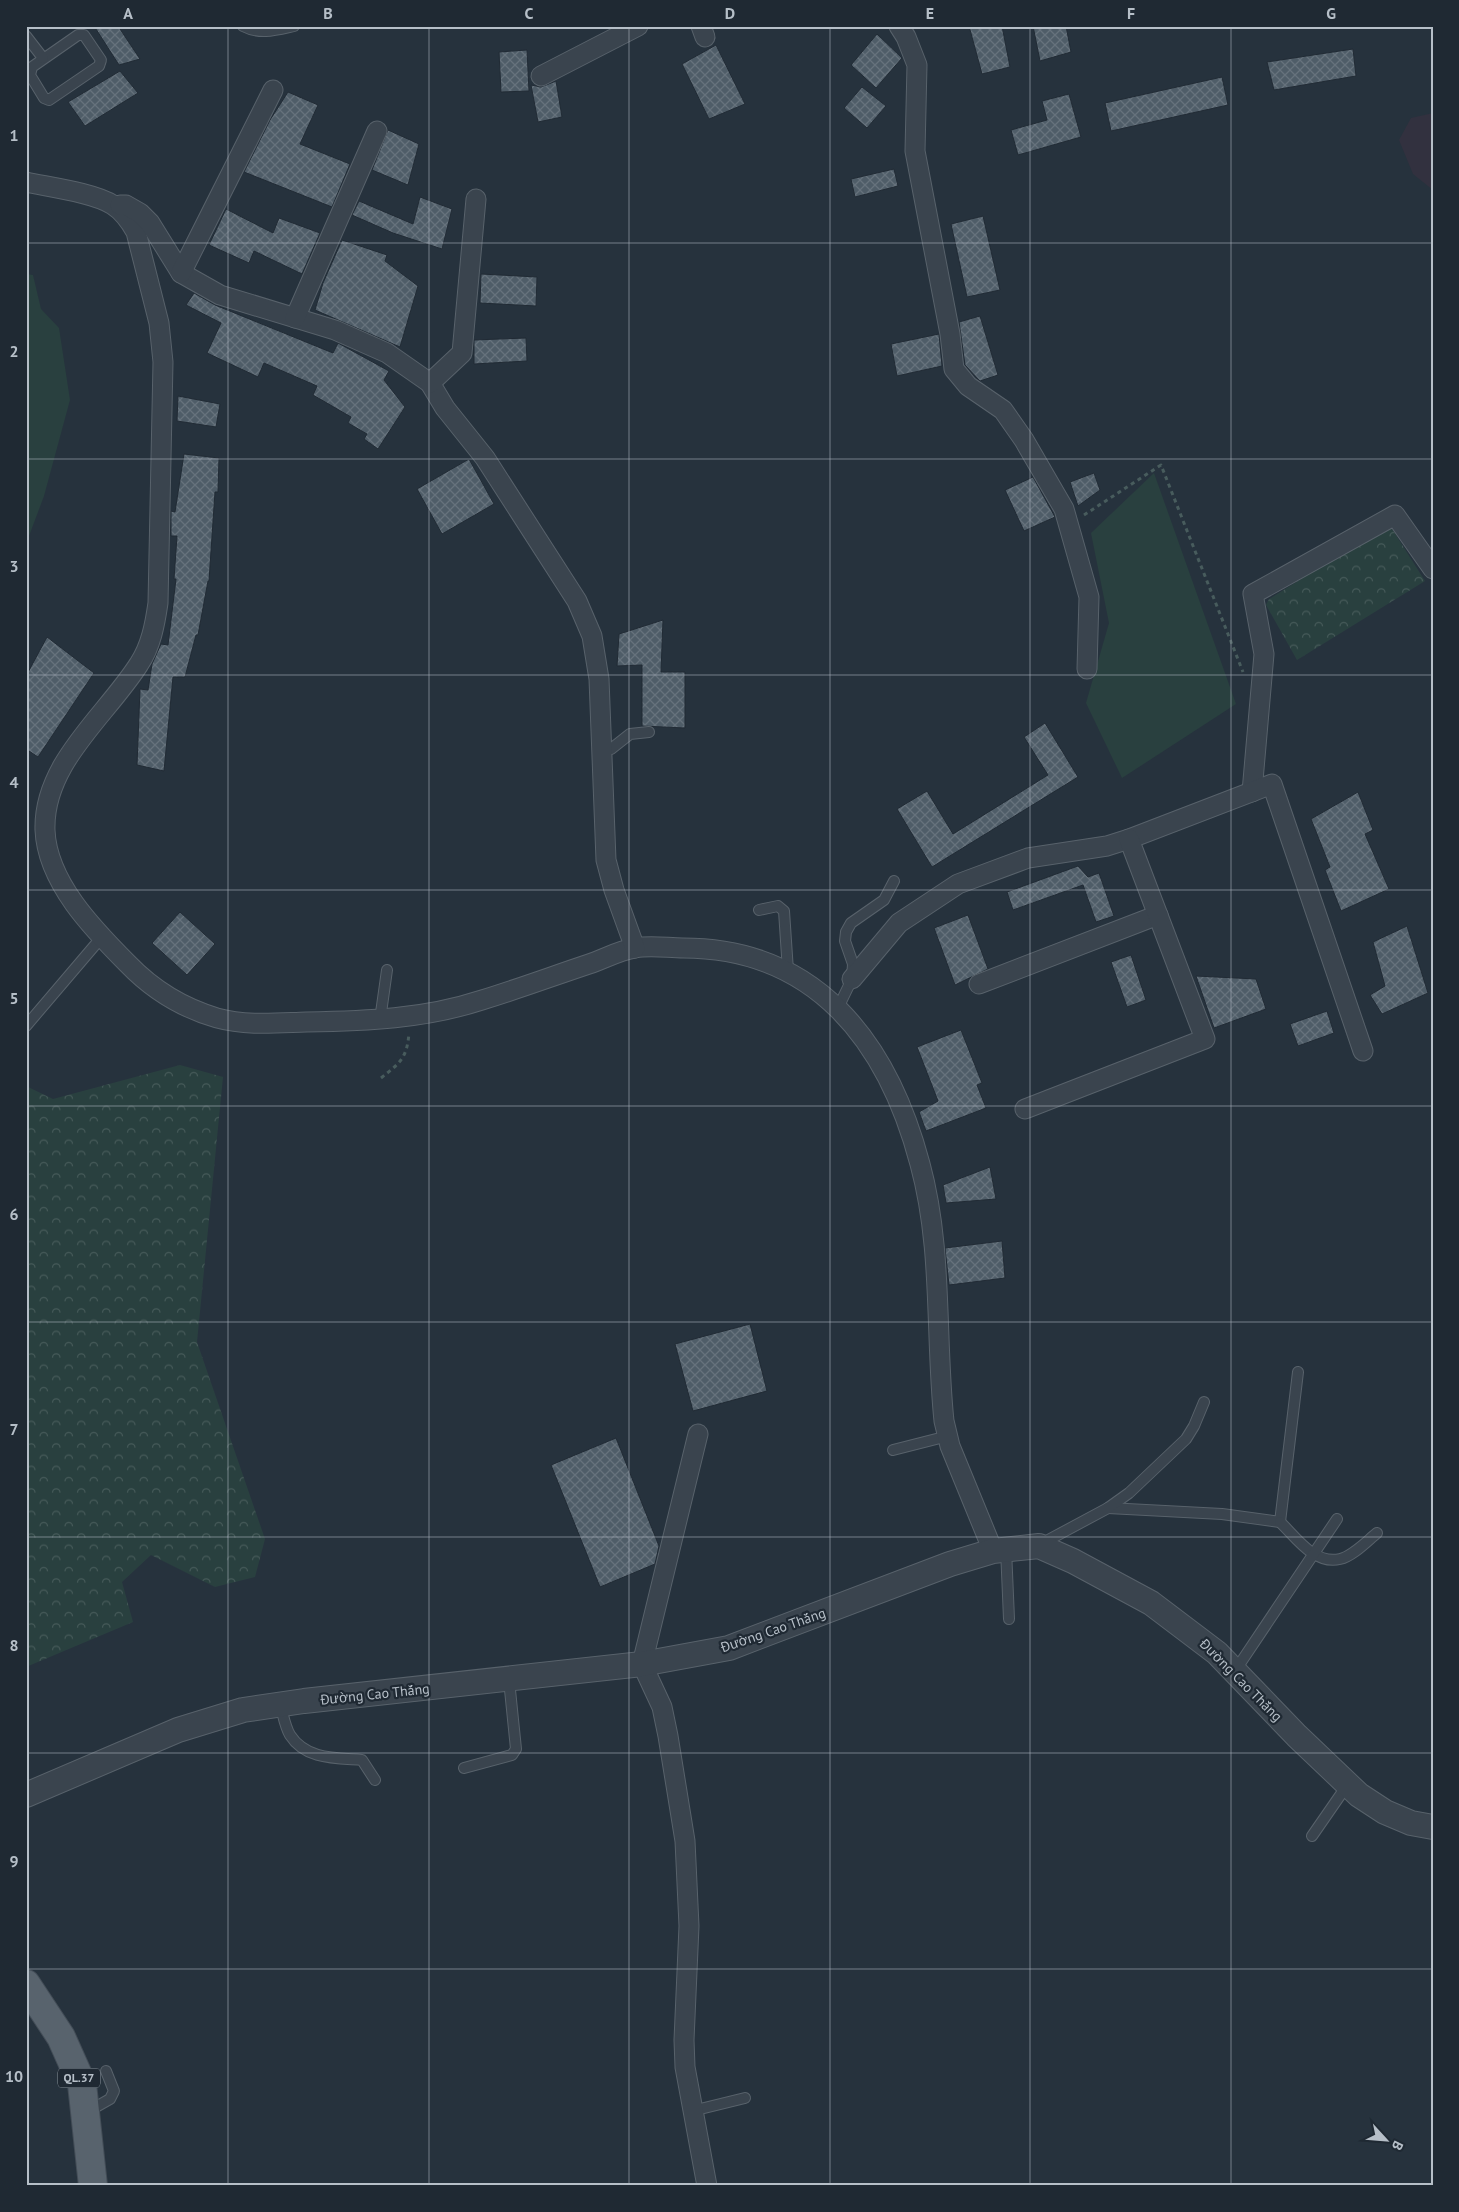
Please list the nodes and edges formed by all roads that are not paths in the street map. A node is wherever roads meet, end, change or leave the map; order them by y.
1 (243, 26) edge
2 (294, 26) edge
3 (638, 26) edge
4 (899, 26) edge
5 (26, 36) edge
6 (43, 58) junction
7 (541, 76) dead end
8 (272, 90) dead end
9 (377, 131) dead end
10 (26, 182) edge
11 (476, 199) dead end
12 (112, 204) junction
13 (181, 274) junction
14 (295, 318) junction
15 (430, 383) junction
16 (1433, 569) edge
17 (1087, 669) dead end
18 (650, 732) dead end
19 (601, 750) junction
20 (1252, 792) junction
21 (1129, 839) junction
22 (894, 881) dead end
23 (759, 910) dead end
24 (1158, 915) junction
25 (101, 938) junction
26 (635, 948) junction
27 (387, 970) dead end
28 (788, 971) junction
29 (852, 979) junction
30 (979, 984) dead end
31 (838, 1008) junction
32 (380, 1020) junction
33 (26, 1026) edge
34 (1363, 1051) dead end
35 (1025, 1109) dead end
36 (1298, 1372) dead end
37 (1204, 1402) dead end
38 (698, 1434) dead end
39 (948, 1436) junction
40 (893, 1450) dead end
41 (1108, 1508) junction
42 (1337, 1519) dead end
43 (1280, 1522) junction
44 (1378, 1533) dead end
45 (1038, 1546) junction
46 (1000, 1550) junction
47 (1312, 1554) junction
48 (1009, 1619) dead end
49 (642, 1664) junction
50 (1234, 1671) junction
51 (509, 1680) junction
52 (280, 1704) junction
53 (464, 1768) dead end
54 (375, 1780) dead end
55 (1348, 1784) junction
56 (26, 1795) edge
57 (1433, 1827) edge
58 (1312, 1836) dead end
59 (26, 1984) edge
60 (106, 2070) dead end
61 (745, 2098) dead end
62 (692, 2111) junction
63 (86, 2112) junction
64 (93, 2186) edge
65 (706, 2186) edge

1 - 2 lane
3 - 7 street
4 - 17 street
5 - 6 lane
6 - 6 lane
8 - 13 street
9 - 14 street
10 - 12 street
11 - 15 street
12 - 13 street
12 - 25 street
13 - 14 street
14 - 15 street
15 - 19 street
16 - 20 street
18 - 19 lane
19 - 26 street
20 - 21 street
20 - 34 street
21 - 24 street
21 - 29 street
22 - 29 lane
23 - 28 lane
24 - 30 street
24 - 35 street
25 - 32 street
25 - 33 lane
26 - 28 street
26 - 32 street
27 - 32 lane
28 - 31 street
29 - 31 lane
31 - 39 street
36 - 43 lane
37 - 41 lane
38 - 49 street
39 - 40 lane
39 - 46 street
41 - 43 lane
41 - 45 lane
42 - 47 lane
43 - 47 lane
44 - 47 lane
45 - 46 street, Đường Cao Thắng
45 - 50 street, Đường Cao Thắng
46 - 48 lane
46 - 49 street, Đường Cao Thắng
47 - 50 lane
49 - 51 street, Đường Cao Thắng
49 - 62 street
50 - 55 street, Đường Cao Thắng
51 - 52 street, Đường Cao Thắng
51 - 53 lane
52 - 54 lane
52 - 56 street, Đường Cao Thắng
55 - 57 street, Đường Cao Thắng
55 - 58 lane
59 - 63 main road, QL.37
60 - 63 lane
61 - 62 lane
62 - 65 street
63 - 64 main road, QL.37

